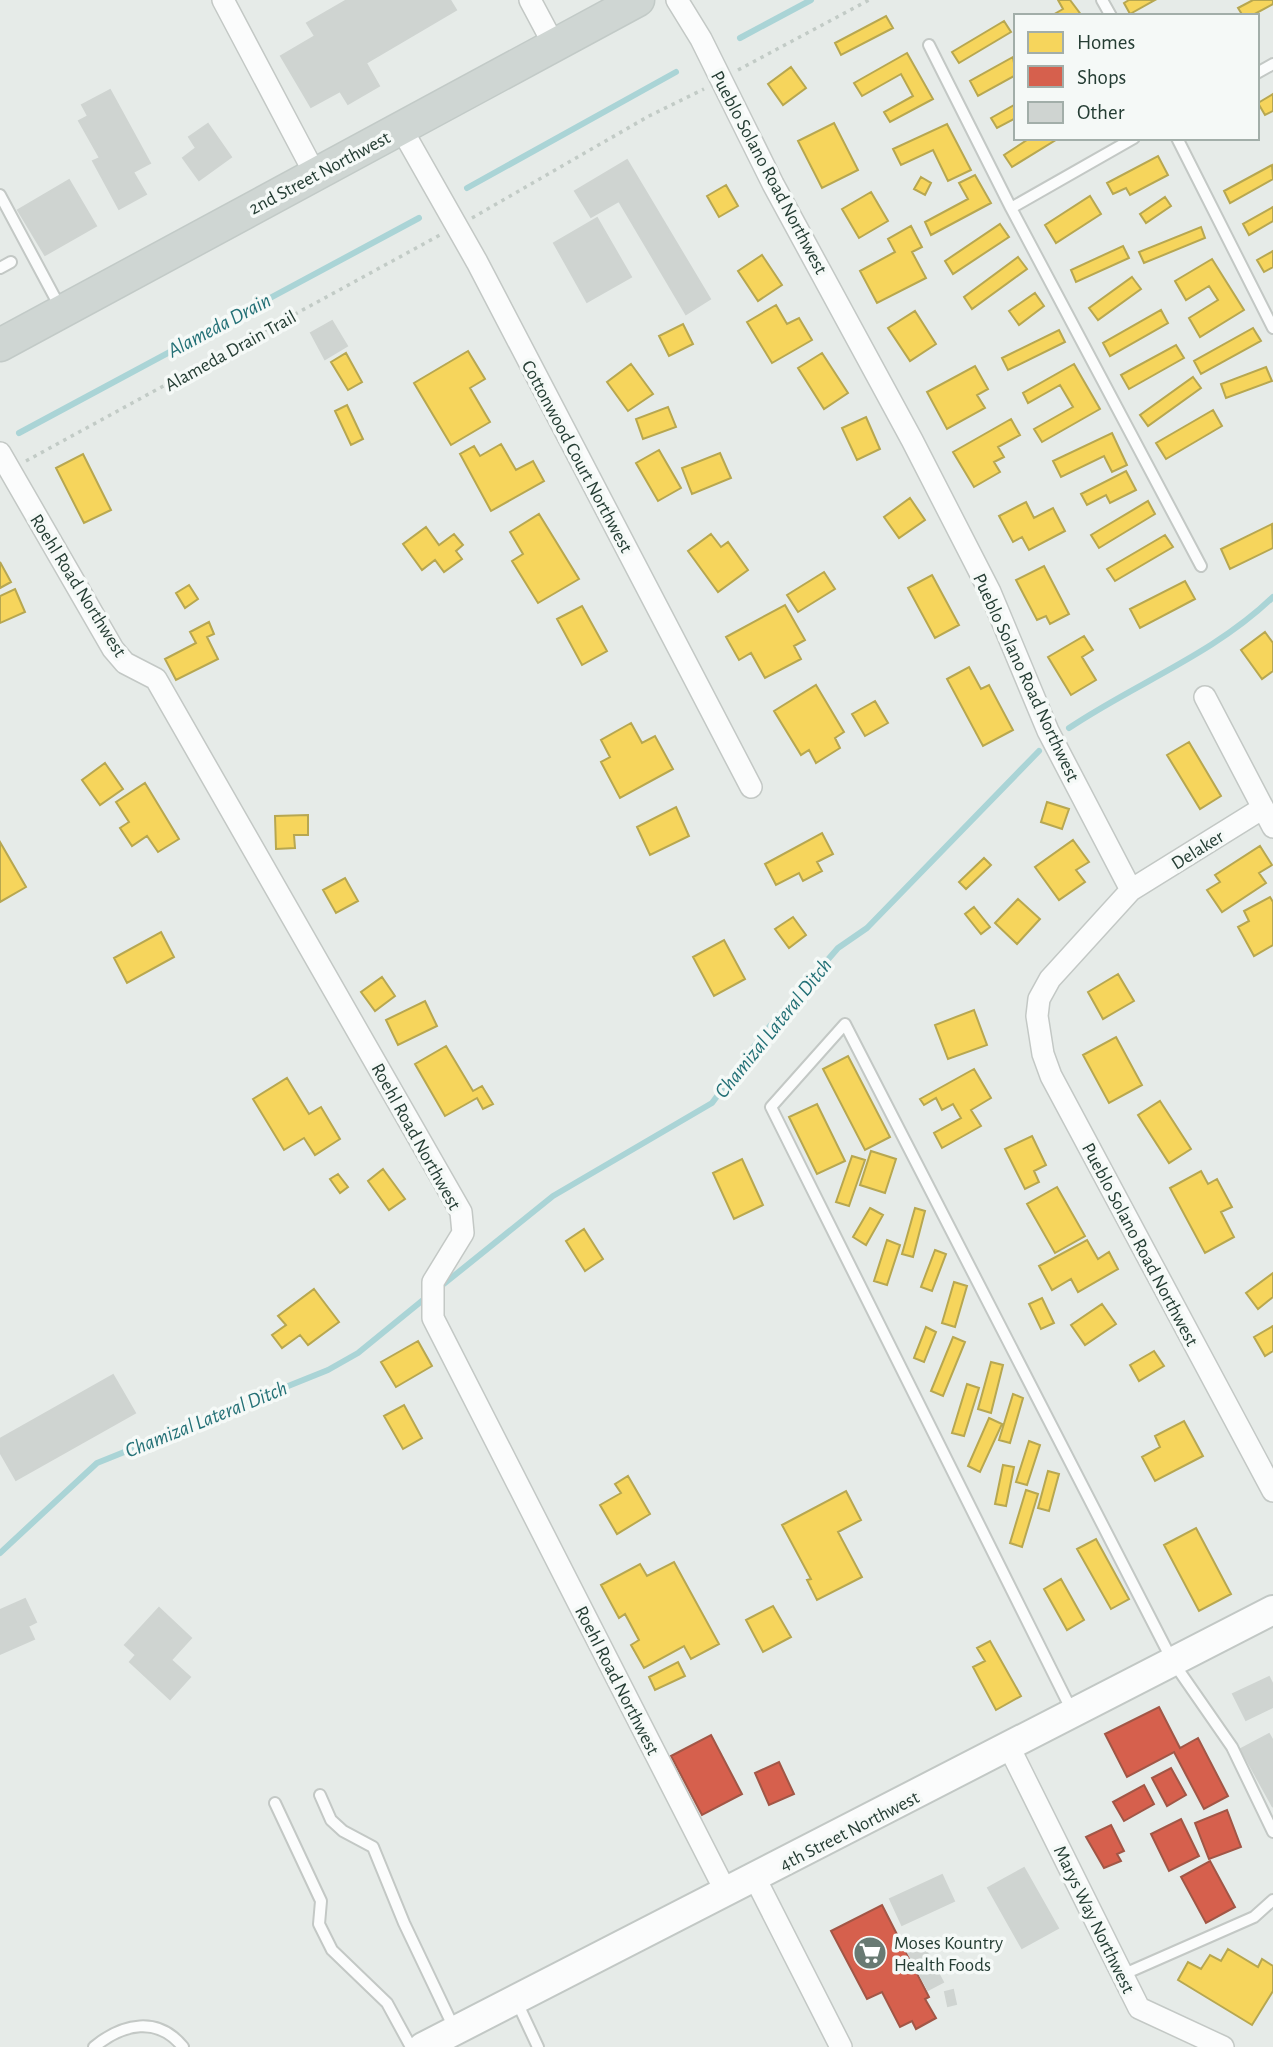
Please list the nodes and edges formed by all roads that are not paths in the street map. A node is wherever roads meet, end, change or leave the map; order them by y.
1 (223, 0) edge
2 (530, 0) edge
3 (638, 0) edge
4 (677, 0) edge
5 (554, 45) junction
6 (929, 45) dead end
7 (401, 128) junction
8 (1130, 140) edge
9 (1178, 140) edge
10 (315, 174) junction
11 (0, 195) edge
12 (1011, 208) junction
13 (62, 311) junction
14 (1273, 328) edge
15 (0, 345) edge
16 (0, 453) edge
17 (1201, 566) dead end
18 (1205, 697) dead end
19 (751, 787) dead end
20 (1263, 808) junction
21 (1273, 827) edge
22 (1132, 890) junction
23 (1273, 1491) edge
24 (1273, 1610) edge
25 (1172, 1662) junction
26 (1073, 1714) junction
27 (1009, 1747) junction
28 (320, 1795) dead end
29 (275, 1803) dead end
30 (1273, 1832) edge
31 (755, 1878) junction
32 (726, 1892) junction
33 (1273, 1900) edge
34 (1122, 1975) junction
35 (516, 2000) junction
36 (456, 2031) junction
37 (94, 2047) edge
38 (183, 2047) edge
39 (411, 2047) edge
40 (423, 2047) edge
41 (538, 2047) edge
42 (841, 2047) edge
43 (1223, 2047) edge

1 - 10 street
2 - 5 street
3 - 5 main road, 2nd Street Northwest
4 - 22 street, Pueblo Solano Road Northwest
5 - 7 main road, 2nd Street Northwest
6 - 12 lane
7 - 10 main road, 2nd Street Northwest
7 - 19 street, Cottonwood Court Northwest
8 - 12 lane
9 - 14 lane
10 - 13 main road, 2nd Street Northwest
11 - 13 lane
12 - 17 lane
13 - 15 main road, 2nd Street Northwest
16 - 32 street, Roehl Road Northwest
18 - 20 street
20 - 21 street
20 - 22 street, Delaker
22 - 23 street, Pueblo Solano Road Northwest
24 - 25 main road, 4th Street Northwest
25 - 26 main road, 4th Street Northwest
25 - 26 lane
25 - 30 lane
26 - 27 main road, 4th Street Northwest
27 - 31 main road, 4th Street Northwest
27 - 34 street, Marys Way Northwest
28 - 36 lane
29 - 39 lane
31 - 32 main road, 4th Street Northwest
31 - 42 street
32 - 35 main road, 4th Street Northwest
33 - 34 lane
34 - 43 street, Marys Way Northwest
35 - 36 main road, 4th Street Northwest
35 - 41 lane
36 - 40 main road, 4th Street Northwest
37 - 38 lane

